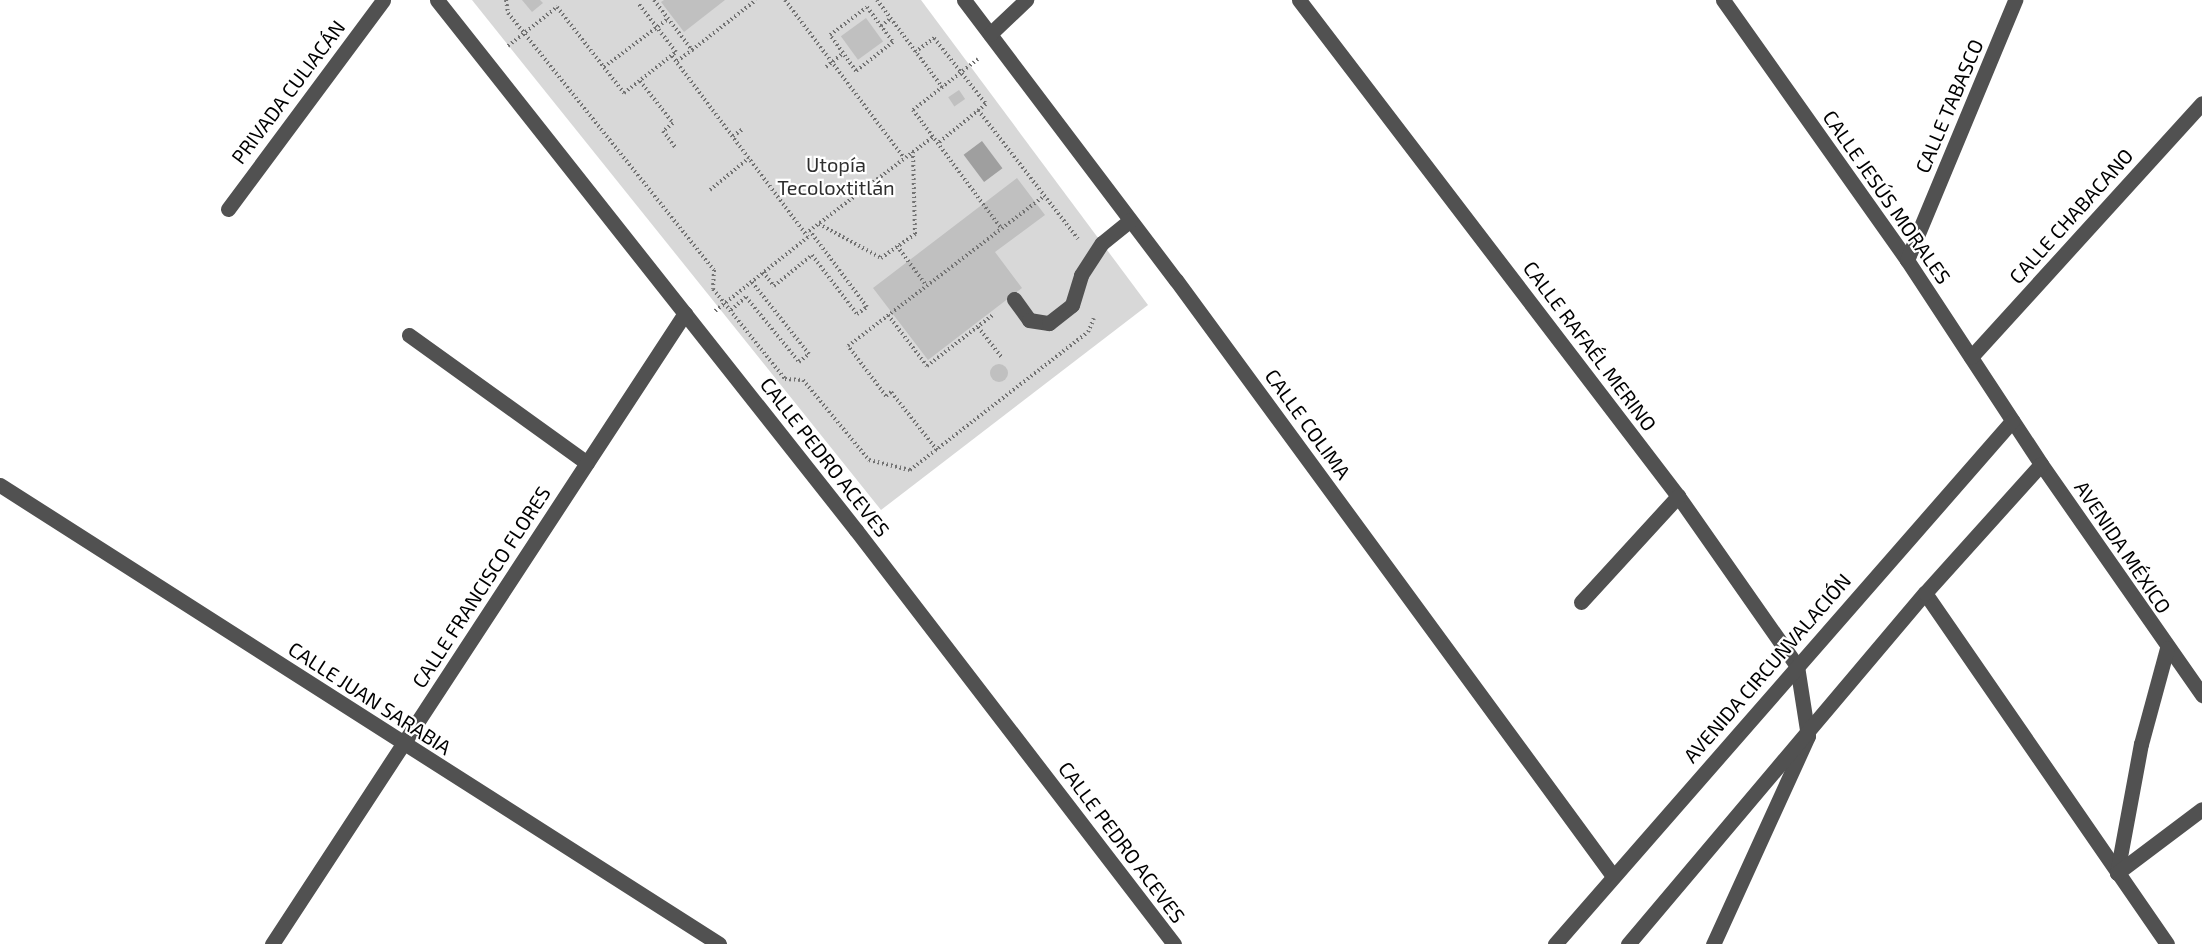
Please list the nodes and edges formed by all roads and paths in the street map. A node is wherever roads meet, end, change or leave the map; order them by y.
1 (383, 0) edge
2 (437, 0) edge
3 (506, 0) edge
4 (654, 0) edge
5 (756, 0) edge
6 (785, 0) edge
7 (877, 0) edge
8 (964, 0) edge
9 (1026, 0) edge
10 (1299, 0) edge
11 (1723, 0) edge
12 (2015, 0) edge
13 (638, 3) dead end
14 (668, 19) junction
15 (890, 19) junction
16 (881, 26) junction
17 (657, 27) junction
18 (524, 33) junction
19 (994, 39) junction
20 (508, 46) dead end
21 (692, 50) junction
22 (915, 52) junction
23 (843, 53) junction
24 (672, 56) junction
25 (677, 61) junction
26 (832, 62) junction
27 (604, 67) junction
28 (825, 67) dead end
29 (960, 72) junction
30 (640, 81) junction
31 (942, 87) junction
32 (2202, 103) edge
33 (978, 110) junction
34 (743, 129) dead end
35 (733, 136) junction
36 (933, 137) junction
37 (938, 143) junction
38 (675, 147) dead end
39 (913, 152) junction
40 (749, 158) junction
41 (904, 159) junction
42 (710, 190) dead end
43 (1044, 196) junction
44 (228, 209) dead end
45 (1130, 220) junction
46 (819, 224) junction
47 (1001, 228) junction
48 (808, 232) junction
49 (897, 246) junction
50 (1907, 260) junction
51 (1087, 263) junction
52 (763, 272) junction
53 (752, 282) junction
54 (926, 285) junction
55 (736, 294) dead end
56 (1014, 299) joint
57 (1093, 308) dead end
58 (730, 310) junction
59 (685, 313) junction
60 (888, 315) junction
61 (978, 327) junction
62 (410, 335) dead end
63 (1971, 357) junction
64 (1002, 358) dead end
65 (2012, 421) junction
66 (937, 450) junction
67 (587, 463) junction
68 (2041, 464) junction
69 (0, 485) edge
70 (1678, 496) junction
71 (1925, 593) junction
72 (1581, 602) dead end
73 (2167, 648) junction
74 (1797, 666) junction
75 (2202, 695) edge
76 (1808, 736) junction
77 (403, 744) junction
78 (2202, 809) edge
79 (2117, 873) junction
80 (1613, 876) junction
81 (1561, 942) edge
82 (272, 944) edge
83 (719, 944) edge
84 (1174, 944) edge
85 (1628, 944) edge
86 (1713, 944) edge
87 (2167, 944) edge

1 - 44 street, PRIVADA CULIACÁN
2 - 59 street, CALLE PEDRO ACEVES
3 - 18 path
4 - 14 path
5 - 21 path
6 - 26 path
7 - 15 path
8 - 19 street, CALLE COLIMA
9 - 19 street
10 - 70 street, CALLE RAFAÉL MERINO
11 - 50 street, CALLE JESÚS MORALES
12 - 50 street, CALLE TABASCO
13 - 17 path
14 - 17 path
14 - 21 path
15 - 16 path
15 - 22 path
16 - 23 path
16 - 23 path
17 - 24 path
17 - 27 path
18 - 20 path
18 - 27 path
18 - 58 path
19 - 29 path
19 - 45 street, CALLE COLIMA
21 - 25 path
22 - 29 path
22 - 31 path
23 - 26 path
24 - 25 path
24 - 30 path
25 - 35 path
26 - 28 path
26 - 41 path
27 - 30 path
29 - 31 path
29 - 33 path
30 - 38 path
31 - 36 path
32 - 63 street, CALLE CHABACANO
33 - 37 path
33 - 43 path
34 - 35 path
35 - 40 path
36 - 37 path
36 - 39 path
37 - 47 path
39 - 41 path
39 - 49 path
40 - 42 path
40 - 48 path
41 - 46 path
43 - 47 path
43 - 51 path
45 - 51 street
45 - 80 street, CALLE COLIMA
46 - 48 path
46 - 49 path
47 - 54 path
48 - 52 path
48 - 52 path
49 - 54 path
50 - 63 street, CALLE JESÚS MORALES
51 - 56 street
52 - 53 path
53 - 55 path
53 - 58 path
54 - 60 path
56 - 61 path
57 - 66 path
58 - 66 path
59 - 67 street, CALLE FRANCISCO FLORES
59 - 84 street, CALLE PEDRO ACEVES
60 - 61 path
60 - 66 path
61 - 64 path
62 - 67 street
63 - 65 street, CALLE JESÚS MORALES
65 - 68 street, AVENIDA MÉXICO
65 - 74 street, AVENIDA CIRCUNVALACIÓN
67 - 77 street, CALLE FRANCISCO FLORES
68 - 71 street
68 - 73 street, AVENIDA MÉXICO
69 - 77 street, CALLE JUAN SARABIA
70 - 72 street
70 - 74 street, CALLE RAFAÉL MERINO
71 - 76 street
71 - 79 street
73 - 75 street, AVENIDA MÉXICO
73 - 79 street
74 - 76 street, CALLE RAFAÉL MERINO
74 - 80 street, AVENIDA CIRCUNVALACIÓN
76 - 85 street
76 - 86 street
77 - 82 street, CALLE FRANCISCO FLORES
77 - 83 street, CALLE JUAN SARABIA
78 - 79 street
79 - 87 street
80 - 81 street, AVENIDA CIRCUNVALACIÓN

